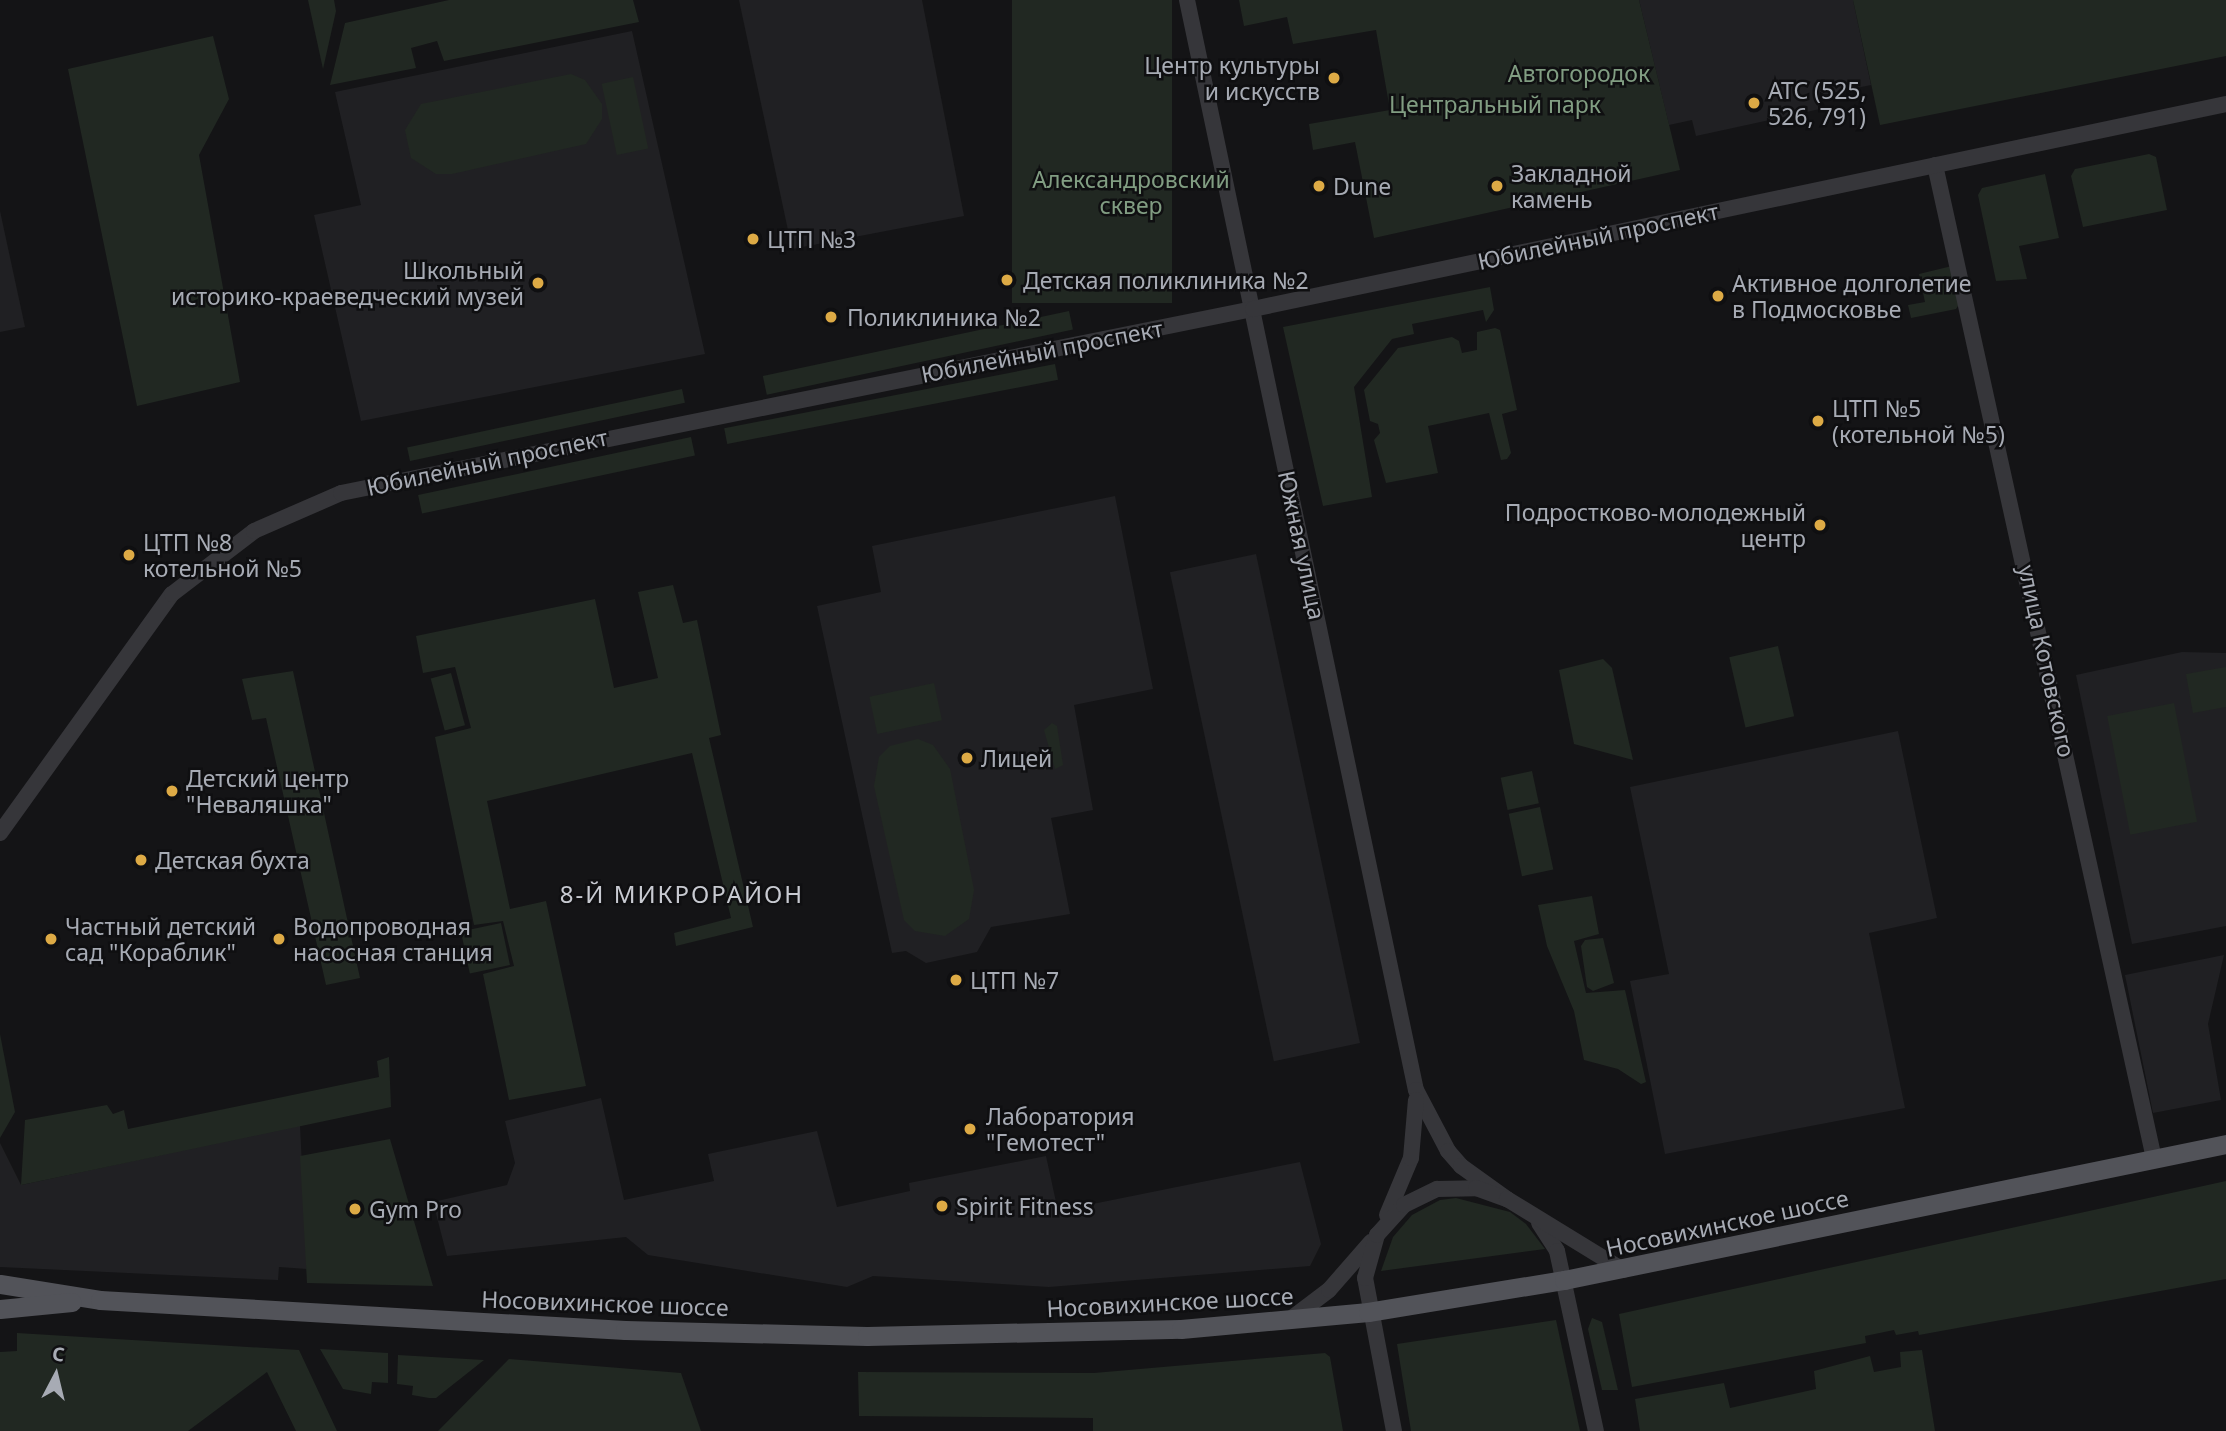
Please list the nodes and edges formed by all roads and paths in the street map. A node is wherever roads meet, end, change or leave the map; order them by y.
1 (1187, 0) edge
2 (2226, 104) edge
3 (1935, 165) junction
4 (1253, 309) junction
5 (0, 833) edge
6 (1416, 1090) junction
7 (2226, 1144) edge
8 (2154, 1159) junction
9 (1507, 1199) junction
10 (1535, 1218) junction
11 (1380, 1230) junction
12 (1623, 1270) junction
13 (1564, 1280) junction
14 (0, 1284) edge
15 (100, 1300) junction
16 (0, 1310) edge
17 (1368, 1312) junction
18 (1287, 1322) junction
19 (1394, 1431) edge
20 (1596, 1431) edge

1 - 4 street, Южная улица
2 - 3 street, Юбилейный проспект
3 - 4 street, Юбилейный проспект
3 - 8 street, улица Котовского
4 - 5 street, Юбилейный проспект
4 - 6 street, Южная улица
6 - 9 street, Южная улица
6 - 11 street, Южная улица
7 - 8 main road, Носовихинское шоссе
8 - 12 main road, Носовихинское шоссе
9 - 10 street
9 - 11 street
10 - 12 street
10 - 13 street
11 - 17 street
11 - 18 street
12 - 13 main road, Носовихинское шоссе
13 - 17 main road, Носовихинское шоссе
13 - 20 street
14 - 15 main road, Носовихинское шоссе
15 - 16 main road, Носовихинское шоссе
15 - 18 main road, Носовихинское шоссе
17 - 18 main road, Носовихинское шоссе
17 - 19 street

